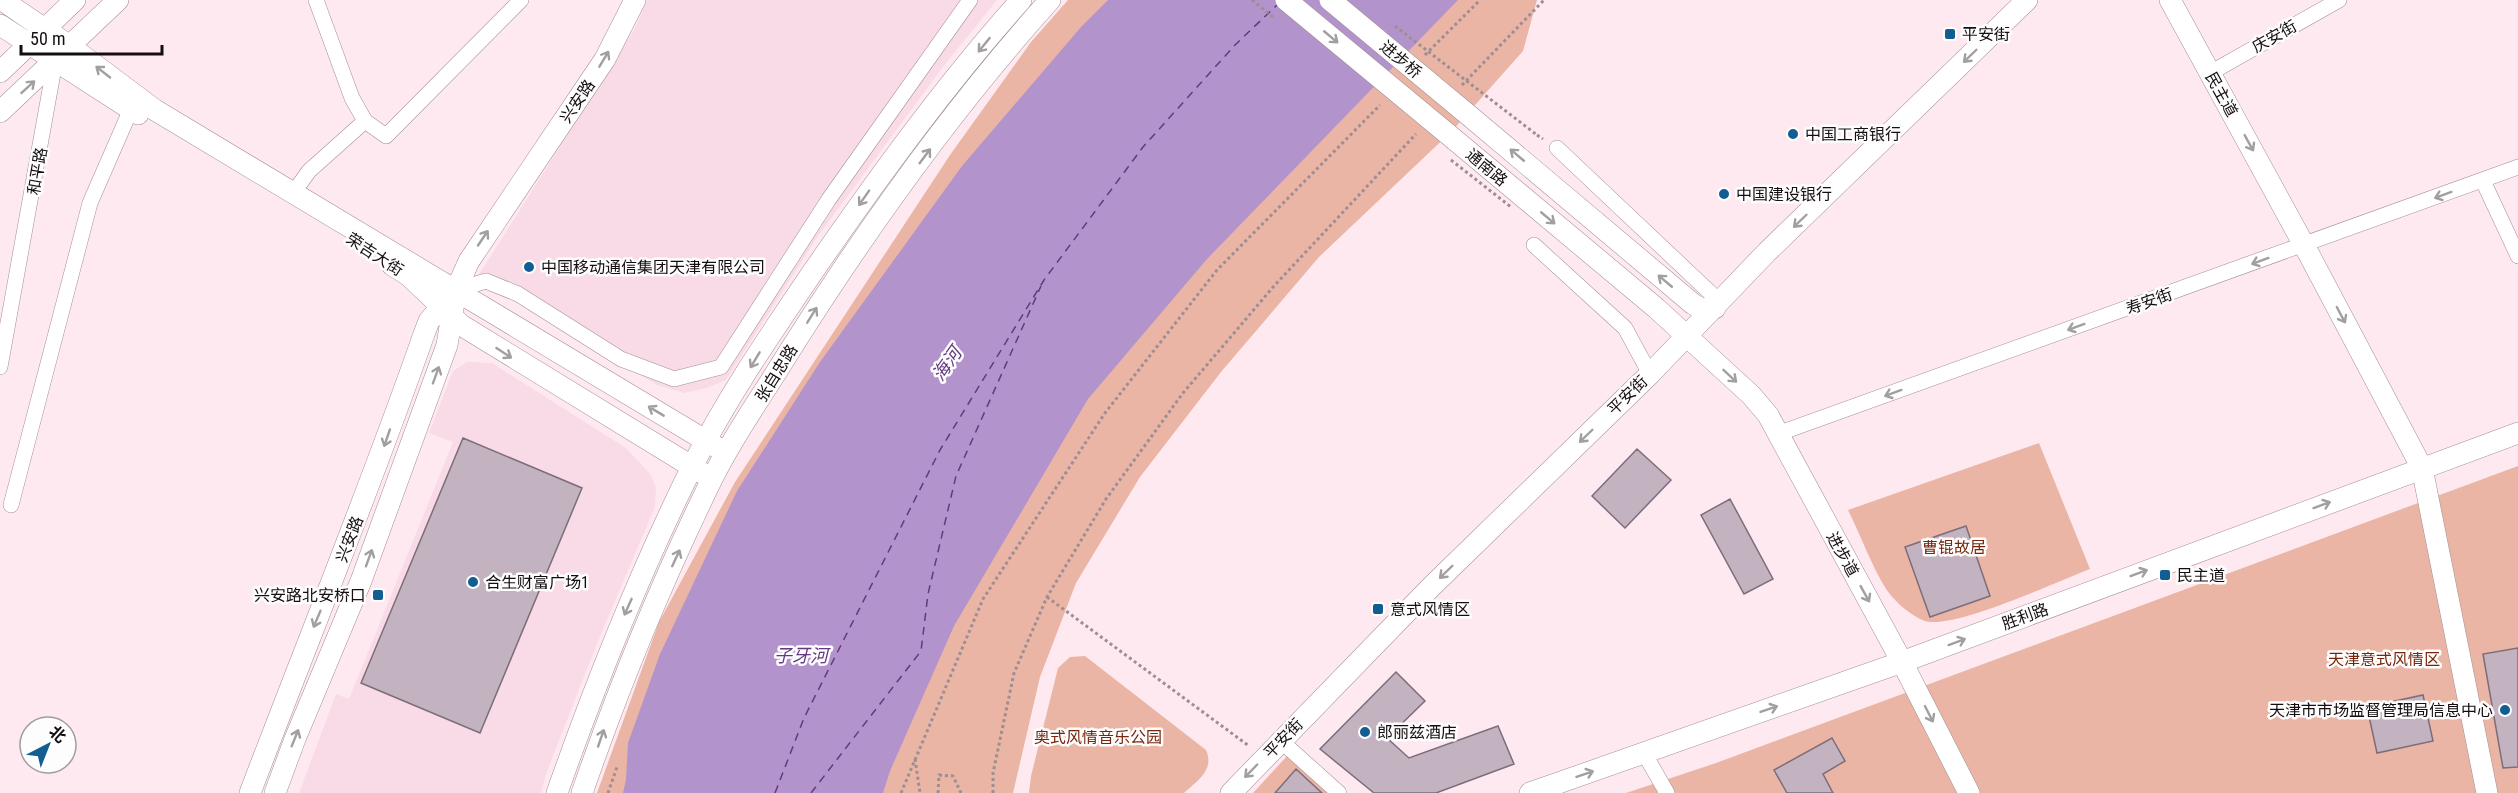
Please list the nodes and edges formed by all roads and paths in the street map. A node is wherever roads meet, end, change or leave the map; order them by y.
1 (2, 0) edge
2 (75, 0) edge
3 (118, 0) edge
4 (316, 0) edge
5 (521, 0) edge
6 (634, 0) edge
7 (970, 0) edge
8 (1021, 0) edge
9 (1050, 0) edge
10 (1286, 0) edge
11 (1330, 0) edge
12 (1480, 0) edge
13 (1544, 0) edge
14 (2027, 0) edge
15 (2170, 0) edge
16 (2339, 0) edge
17 (1393, 24) dead end
18 (0, 25) edge
19 (45, 29) junction
20 (28, 44) junction
21 (71, 47) junction
22 (1420, 60) dead end
23 (55, 62) junction
24 (0, 72) edge
25 (2210, 73) junction
26 (1462, 85) dead end
27 (1382, 103) dead end
28 (130, 110) junction
29 (0, 112) edge
30 (1472, 118) joint
31 (365, 121) junction
32 (1421, 129) dead end
33 (1537, 135) dead end
34 (1557, 148) dead end
35 (2518, 167) edge
36 (2482, 181) junction
37 (294, 192) junction
38 (1534, 245) dead end
39 (2304, 245) junction
40 (2518, 256) edge
41 (456, 290) junction
42 (1717, 305) junction
43 (446, 311) junction
44 (1688, 336) junction
45 (0, 367) edge
46 (1650, 374) junction
47 (1780, 433) junction
48 (2518, 433) edge
49 (706, 441) junction
50 (726, 453) junction
51 (692, 467) junction
52 (2422, 468) junction
53 (712, 478) junction
54 (11, 505) dead end
55 (1047, 597) junction
56 (1902, 662) junction
57 (1281, 741) junction
58 (1644, 753) junction
59 (915, 757) junction
60 (1265, 757) junction
61 (617, 767) dead end
62 (250, 793) edge
63 (275, 793) edge
64 (557, 793) edge
65 (582, 793) edge
66 (608, 793) edge
67 (901, 793) edge
68 (920, 793) edge
69 (938, 793) edge
70 (962, 793) edge
71 (993, 793) edge
72 (1231, 793) edge
73 (1339, 793) edge
74 (1530, 793) edge
75 (1667, 793) edge
76 (1969, 793) edge
77 (2487, 793) edge

1 - 19 street, 荣吉大街
2 - 19 street
3 - 21 street
4 - 31 street
5 - 31 street
41 -> 6 street, 兴安路
7 - 41 street
8 -> 49 street, 张自忠路
50 -> 9 street, 张自忠路
10 -> 44 street, 通南路, bridge
11 - 30 street, 进步桥, bridge
12 - 22 path
13 - 26 path
14 -> 42 street, 平安街
15 - 25 street, 民主道
16 - 25 street, 庆安街
17 - 33 path, bridge
18 - 20 street, 荣吉大街
19 - 20 street
19 - 21 street, 荣吉大街
20 - 23 street, 荣吉大街
20 - 24 street
21 - 23 street
37 -> 21 street, 荣吉大街
23 - 28 street, 荣吉大街
29 -> 23 street
23 - 45 street, 和平路
25 -> 39 street, 民主道
27 - 59 path
28 - 43 street, 荣吉大街
28 - 54 street
42 -> 30 street, 通南路
31 - 37 street
32 - 55 path
34 - 42 street
35 - 36 street, 寿安街
36 -> 39 street, 寿安街
36 - 40 street
37 - 41 street, 荣吉大街
38 - 46 street
39 -> 47 street, 寿安街
39 -> 52 street, 民主道
41 - 43 street, 兴安路
49 -> 41 street, 荣吉大街
42 - 44 street, 平安街
43 -> 51 street, 荣吉大街
43 -> 62 street, 兴安路
63 -> 43 street, 兴安路
44 - 46 street, 平安街
44 -> 47 street, 进步道
46 -> 57 street, 平安街
47 -> 56 street, 进步道
48 - 52 street, 胜利路
49 - 50 street, 荣吉大街
49 - 51 street, 张自忠路
50 - 53 street, 张自忠路
51 - 53 street, 荣吉大街
51 -> 64 street, 张自忠路
56 -> 52 street, 胜利路
52 - 77 street, 民主道
65 -> 53 street, 张自忠路
55 - 60 path
55 - 71 path
58 -> 56 street, 胜利路
56 -> 76 street, 进步道
57 - 60 street, 平安街
57 - 73 street
74 -> 58 street, 胜利路
58 - 75 street
59 - 67 path
59 - 68 path
60 -> 72 street, 平安街
61 - 66 path
69 - 70 path

